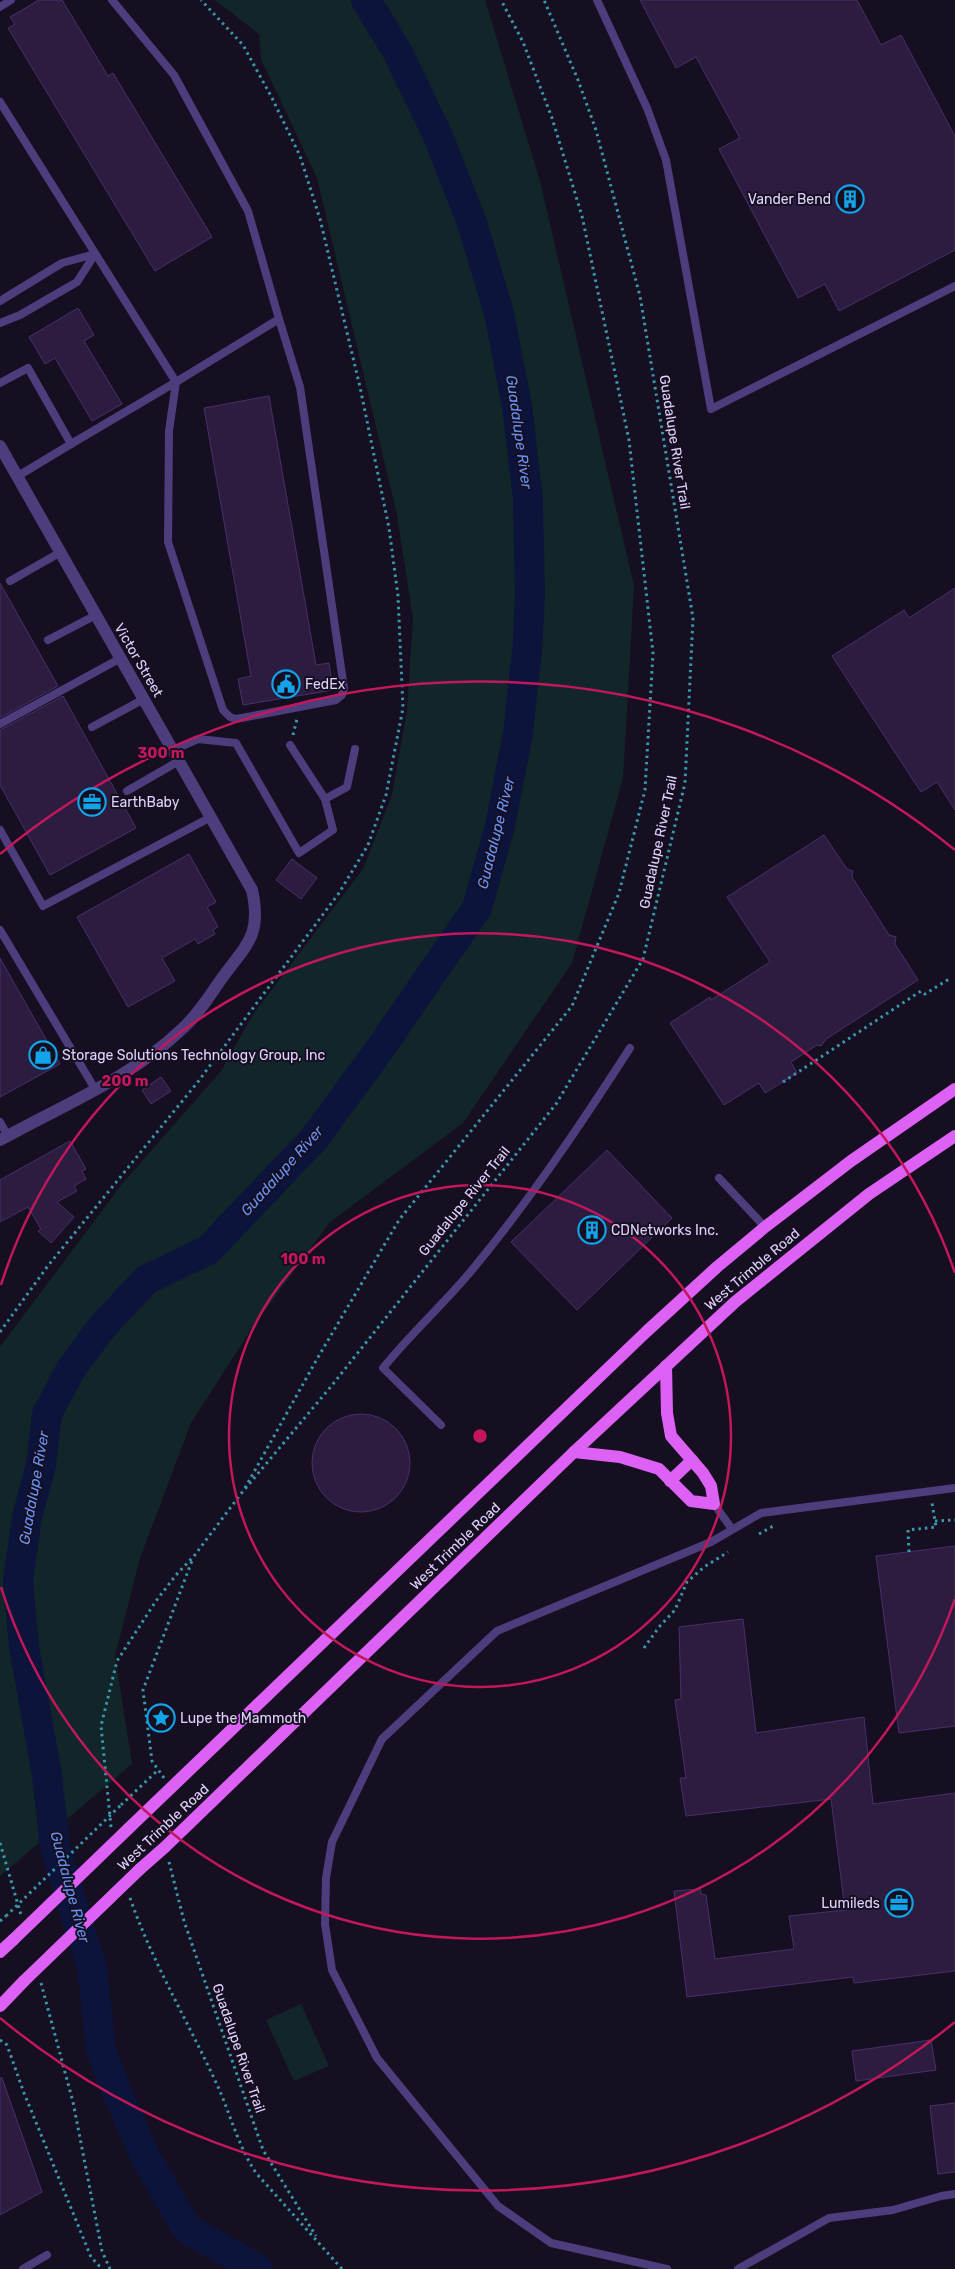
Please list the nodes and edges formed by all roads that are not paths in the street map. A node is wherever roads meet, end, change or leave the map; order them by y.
1 (11, 0) edge
2 (112, 0) edge
3 (597, 0) edge
4 (0, 7) edge
5 (0, 102) edge
6 (95, 254) junction
7 (955, 286) edge
8 (0, 301) edge
9 (279, 319) junction
10 (0, 323) edge
11 (176, 382) junction
12 (0, 383) edge
13 (71, 444) junction
14 (0, 446) edge
15 (18, 476) junction
16 (60, 552) junction
17 (10, 581) dead end
18 (96, 615) junction
19 (48, 640) dead end
20 (121, 658) junction
21 (144, 699) junction
22 (0, 724) edge
23 (92, 727) dead end
24 (290, 745) dead end
25 (355, 749) dead end
26 (173, 750) junction
27 (179, 761) junction
28 (127, 791) dead end
29 (325, 799) junction
30 (210, 817) junction
31 (0, 830) edge
32 (0, 930) edge
33 (630, 1048) dead end
34 (95, 1088) junction
35 (955, 1089) edge
36 (0, 1122) edge
37 (955, 1136) edge
38 (4, 1138) edge
39 (719, 1178) dead end
40 (765, 1227) junction
41 (666, 1366) junction
42 (441, 1425) dead end
43 (574, 1452) junction
44 (692, 1460) junction
45 (670, 1481) junction
46 (955, 1488) edge
47 (714, 1504) junction
48 (732, 1529) junction
49 (0, 1952) edge
50 (0, 2006) edge
51 (955, 2194) edge
52 (47, 2255) dead end
53 (23, 2269) edge
54 (667, 2269) edge
55 (738, 2269) edge

1 - 4 lane
2 - 9 lane
3 - 7 lane
5 - 6 lane
6 - 8 lane
6 - 10 lane
6 - 11 lane
9 - 11 lane
9 - 11 lane
11 - 13 lane
12 - 13 lane
13 - 15 lane
14 - 15 street, Victor Street
15 - 16 street, Victor Street
16 - 17 lane
16 - 18 street, Victor Street
18 - 19 lane
18 - 20 street, Victor Street
20 - 21 street, Victor Street
20 - 22 lane
21 - 23 lane
21 - 26 street, Victor Street
24 - 29 lane
25 - 29 lane
26 - 27 street, Victor Street
26 - 29 lane
27 - 28 lane
27 - 30 street, Victor Street
30 - 31 lane
30 - 34 street, Victor Street
32 - 34 lane
33 - 42 lane
34 - 38 street, Victor Street
35 - 40 main road, West Trimble Road
36 - 38 lane
37 - 41 main road, West Trimble Road
39 - 40 lane
40 - 49 main road, West Trimble Road, bridge
41 - 43 main road, West Trimble Road
41 - 44 main road
43 - 45 main road
43 - 50 main road, West Trimble Road, bridge
44 - 45 main road
44 - 47 main road
45 - 47 main road
46 - 48 lane
47 - 48 lane
48 - 54 lane
51 - 55 lane
52 - 53 lane

